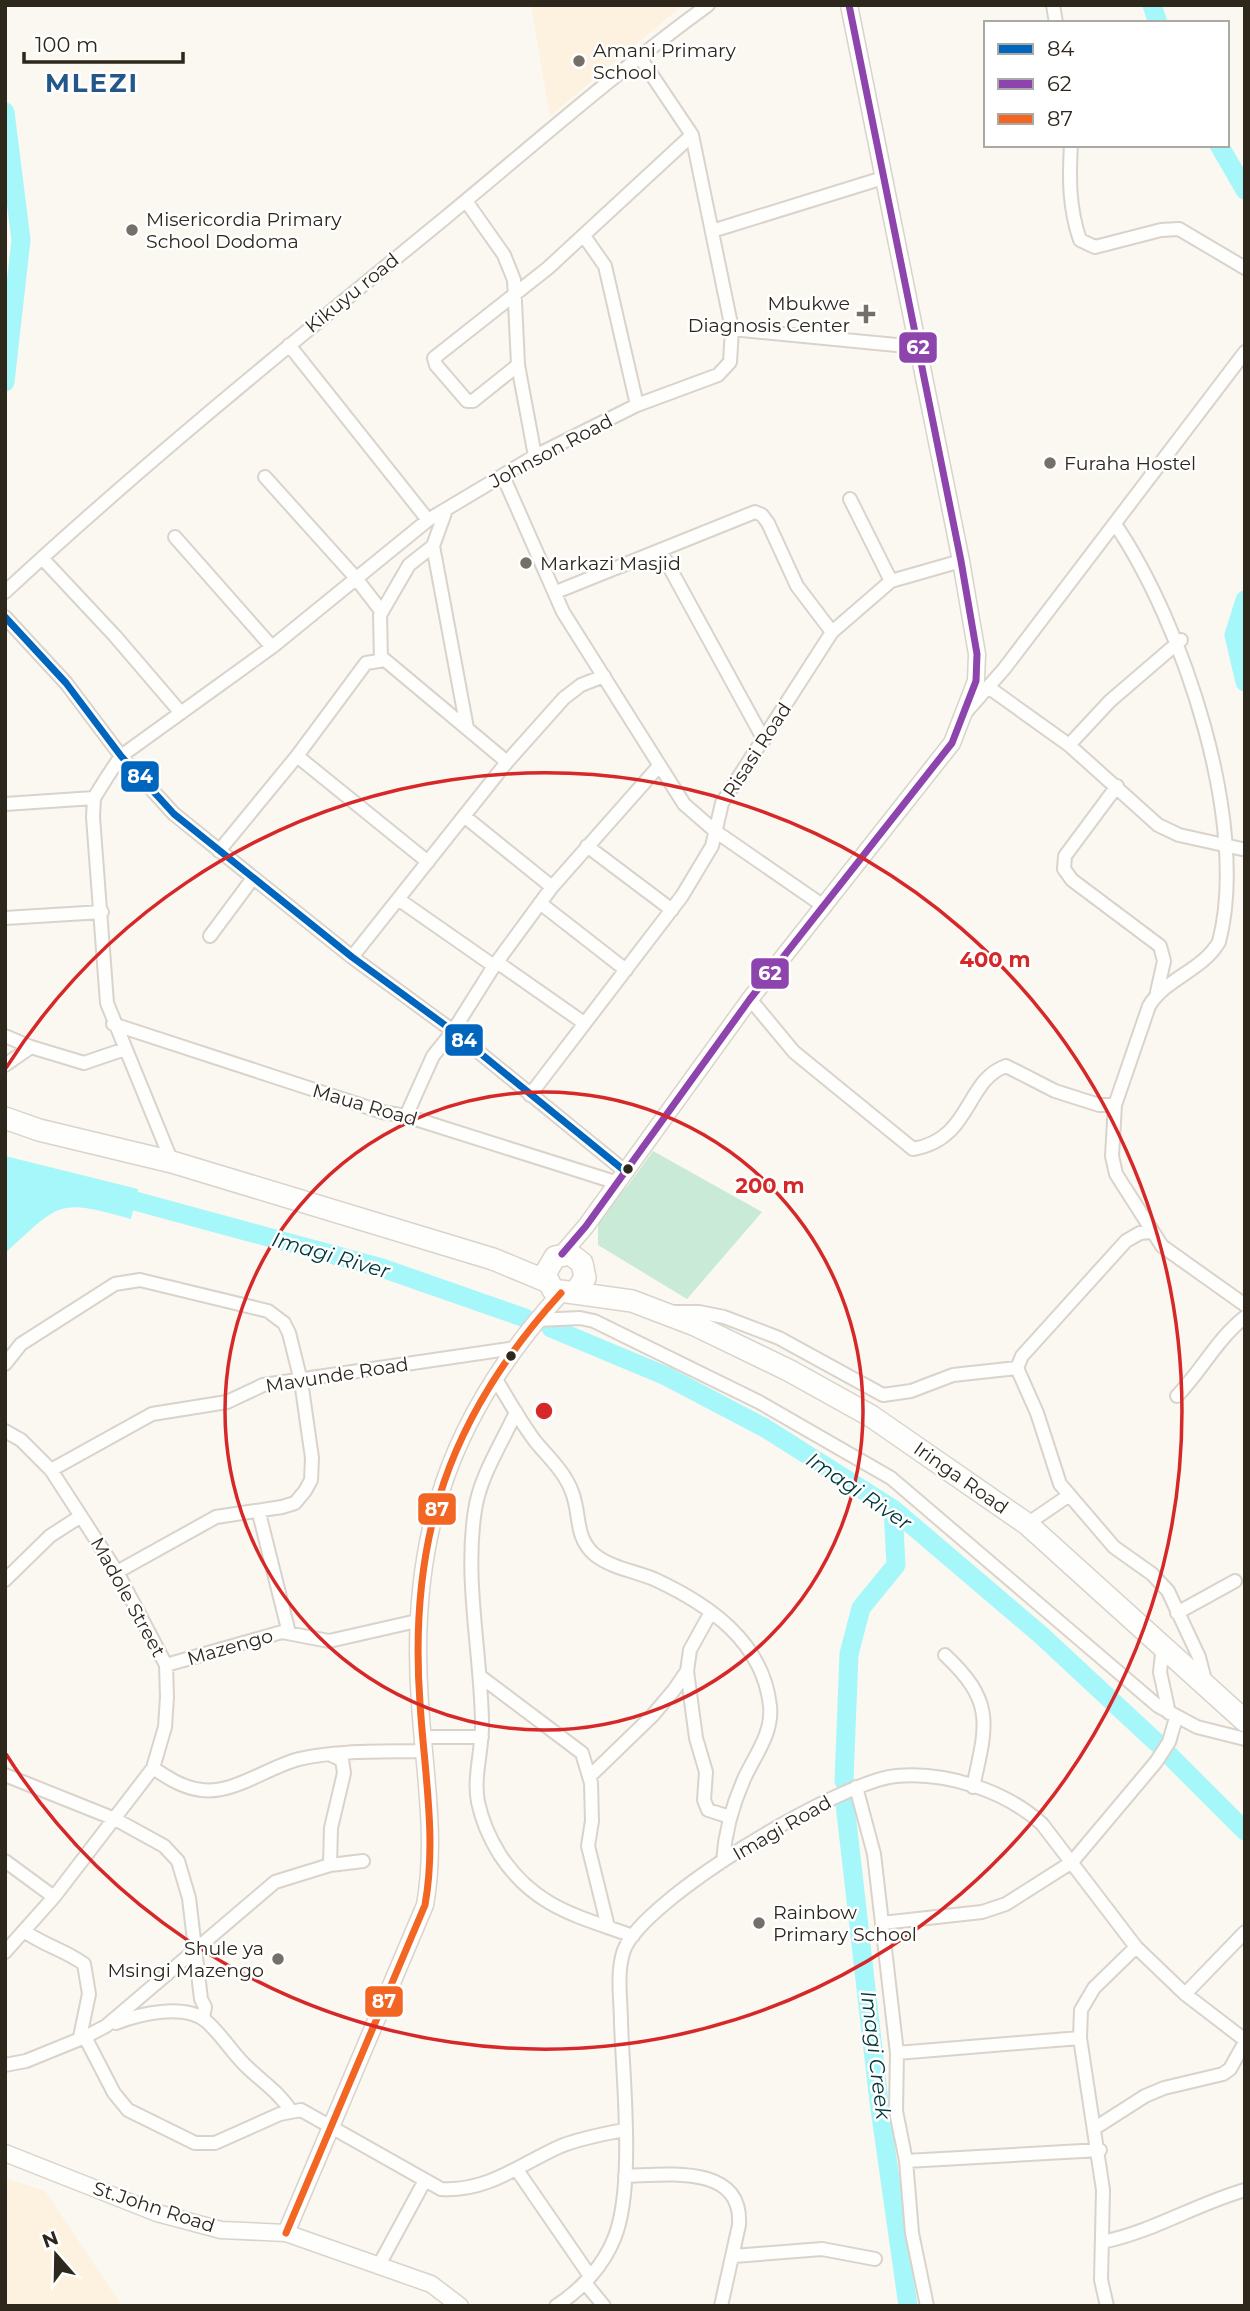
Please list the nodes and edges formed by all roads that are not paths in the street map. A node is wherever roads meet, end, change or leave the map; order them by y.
1 (708, 5) edge
2 (849, 5) edge
3 (639, 55) junction
4 (692, 135) junction
5 (1071, 147) edge
6 (883, 178) junction
7 (466, 201) junction
8 (712, 231) junction
9 (584, 236) junction
10 (1245, 268) edge
11 (514, 296) junction
12 (732, 329) junction
13 (289, 345) junction
14 (917, 347) junction
15 (1245, 352) edge
16 (519, 365) junction
17 (637, 405) junction
18 (535, 456) junction
19 (503, 476) junction
20 (265, 477) dead end
21 (850, 499) dead end
22 (446, 510) junction
23 (428, 520) junction
24 (1115, 524) junction
25 (175, 537) dead end
26 (433, 545) junction
27 (660, 550) junction
28 (42, 558) junction
29 (961, 561) junction
30 (355, 577) junction
31 (891, 581) junction
32 (5, 592) edge
33 (556, 592) junction
34 (382, 612) junction
35 (5, 617) edge
36 (832, 632) junction
37 (1181, 640) junction
38 (272, 648) junction
39 (381, 660) junction
40 (604, 676) junction
41 (988, 687) junction
42 (966, 712) junction
43 (181, 713) junction
44 (467, 728) junction
45 (1219, 728) dead end
46 (764, 740) junction
47 (1069, 745) junction
48 (121, 756) junction
49 (297, 757) junction
50 (507, 761) junction
51 (659, 766) junction
52 (1117, 786) junction
53 (94, 798) junction
54 (5, 803) edge
55 (464, 816) junction
56 (715, 831) junction
57 (587, 846) junction
58 (219, 851) junction
59 (428, 862) junction
60 (253, 878) junction
61 (552, 887) junction
62 (398, 899) junction
63 (541, 903) junction
64 (825, 906) junction
65 (672, 909) junction
66 (102, 912) junction
67 (5, 918) edge
68 (210, 936) dead end
69 (352, 957) junction
70 (496, 964) junction
71 (626, 970) junction
72 (1157, 992) junction
73 (750, 999) junction
74 (584, 1023) junction
75 (113, 1024) junction
76 (453, 1031) junction
77 (5, 1036) edge
78 (31, 1047) junction
79 (125, 1049) junction
80 (5, 1065) edge
81 (530, 1095) junction
82 (1115, 1105) junction
83 (406, 1116) junction
84 (5, 1118) edge
85 (172, 1162) junction
86 (622, 1178) junction
87 (586, 1226) junction
88 (1151, 1232) junction
89 (558, 1255) junction
90 (493, 1259) junction
91 (584, 1267) junction
92 (558, 1287) junction
93 (632, 1301) junction
94 (1245, 1305) edge
95 (660, 1312) junction
96 (1245, 1317) edge
97 (537, 1320) junction
98 (515, 1348) junction
99 (5, 1363) edge
100 (1017, 1368) junction
101 (495, 1378) junction
102 (302, 1381) junction
103 (1177, 1396) dead end
104 (516, 1412) junction
105 (5, 1431) edge
106 (51, 1470) junction
107 (1069, 1496) junction
108 (259, 1513) junction
109 (82, 1516) junction
110 (1027, 1524) junction
111 (117, 1572) junction
112 (5, 1580) edge
113 (1235, 1581) dead end
114 (711, 1612) junction
115 (1177, 1613) junction
116 (417, 1621) junction
117 (289, 1633) junction
118 (1163, 1645) junction
119 (945, 1655) dead end
120 (166, 1665) junction
121 (687, 1671) junction
122 (481, 1677) junction
123 (1206, 1685) junction
124 (1172, 1716) junction
125 (1245, 1721) edge
126 (482, 1737) junction
127 (1245, 1739) edge
128 (422, 1744) junction
129 (330, 1755) junction
130 (153, 1768) junction
131 (5, 1774) edge
132 (590, 1776) junction
133 (856, 1787) junction
134 (973, 1787) junction
135 (730, 1817) junction
136 (115, 1819) junction
137 (5, 1861) edge
138 (363, 1861) dead end
139 (723, 1861) junction
140 (1072, 1862) junction
141 (330, 1865) junction
142 (54, 1897) junction
143 (883, 1923) junction
144 (608, 1927) junction
145 (24, 1931) junction
146 (1245, 1931) edge
147 (634, 1936) junction
148 (1136, 1947) junction
149 (5, 1952) edge
150 (195, 1952) junction
151 (1185, 1994) junction
152 (203, 2018) junction
153 (106, 2026) junction
154 (82, 2037) junction
155 (1080, 2038) junction
156 (1245, 2041) edge
157 (897, 2053) junction
158 (5, 2065) edge
159 (291, 2111) junction
160 (1095, 2128) junction
161 (332, 2129) junction
162 (624, 2130) junction
163 (1100, 2150) junction
164 (5, 2154) edge
165 (906, 2161) junction
166 (517, 2170) junction
167 (625, 2176) junction
168 (424, 2182) junction
169 (1245, 2190) edge
170 (286, 2232) junction
171 (1102, 2242) junction
172 (734, 2256) junction
173 (875, 2259) dead end
174 (379, 2265) junction
175 (587, 2279) junction
176 (460, 2306) edge
177 (556, 2306) edge
178 (604, 2306) edge
179 (721, 2306) edge
180 (927, 2306) edge
181 (1107, 2306) edge

1 - 3 street, Kikuyu road
2 - 6 street
3 - 4 street, Johnson Road
3 - 7 street, Kikuyu road
4 - 8 street, Johnson Road
4 - 9 street
5 - 10 street
6 - 8 street
6 - 14 street
7 - 11 street
7 - 13 street, Kikuyu road
8 - 12 street, Johnson Road
9 - 11 street
9 - 17 street
11 - 16 street
11 - 16 street
12 - 14 street
12 - 17 street, Johnson Road
13 - 23 street
13 - 28 street, Kikuyu road
14 - 29 street
15 - 24 street
16 - 18 street
17 - 18 street, Johnson Road
18 - 19 street, Johnson Road
19 - 22 street, Johnson Road
19 - 33 street
20 - 30 street
21 - 31 street
22 - 23 street, Johnson Road
22 - 26 street
23 - 30 street, Johnson Road
24 - 37 street
24 - 41 street
25 - 38 street
26 - 34 street
26 - 44 street
27 - 33 street
27 - 36 street
27 - 46 street
28 - 32 street, Kikuyu road
28 - 43 street
29 - 31 street, Risasi Road
29 - 42 street
30 - 34 street
30 - 38 street, Johnson Road
31 - 36 street, Risasi Road
33 - 40 street
34 - 39 street
35 - 48 street
36 - 46 street, Risasi Road
37 - 45 street
37 - 47 street
38 - 43 street, Johnson Road
39 - 44 street
39 - 49 street
40 - 50 street
40 - 51 street
41 - 42 street
41 - 47 street
42 - 64 street
43 - 48 street, Johnson Road
44 - 50 street
46 - 56 street, Risasi Road
47 - 52 street
48 - 53 street
48 - 58 street
49 - 58 street
49 - 59 street
50 - 55 street
51 - 56 street
51 - 57 street
52 - 72 street
52 - 72 street
53 - 54 street
53 - 66 street
55 - 59 street
55 - 61 street
56 - 64 street
56 - 65 street, Risasi Road
57 - 61 street
57 - 65 street
58 - 60 street
59 - 62 street
60 - 68 street
60 - 69 street
61 - 63 street
62 - 69 street
62 - 70 street
63 - 70 street
63 - 71 street
64 - 73 street
65 - 71 street, Risasi Road
66 - 67 street
66 - 75 street
69 - 76 street
70 - 74 street
70 - 76 street
71 - 74 street, Risasi Road
72 - 82 street
73 - 82 street
73 - 86 street
74 - 81 street, Risasi Road
75 - 79 street
75 - 83 street, Maua Road
76 - 81 street
76 - 83 street
77 - 78 street
78 - 79 street
78 - 80 street
79 - 85 street
81 - 86 street
82 - 88 street
83 - 86 street, Maua Road
84 - 85 highway
85 - 90 highway
86 - 87 street
87 - 89 street
87 - 91 street
88 - 94 street
88 - 100 street
89 - 90 highway
89 - 91 highway
89 - 92 highway
90 - 92 highway
91 - 92 highway
91 - 93 highway
92 - 93 highway
92 - 97 street
93 - 95 highway, Iringa Road
95 - 100 street
95 - 110 highway, Iringa Road
96 - 103 street
97 - 98 street
97 - 124 street
98 - 101 street
98 - 102 street, Mavunde Road
99 - 102 street
100 - 107 street
101 - 104 street
101 - 116 street
102 - 106 street, Mavunde Road
102 - 108 street
104 - 114 street
104 - 122 street
105 - 106 street, Madole Street
106 - 109 street, Madole Street
107 - 110 street
107 - 115 street
108 - 111 street
108 - 117 street
109 - 111 street, Madole Street
109 - 112 street
110 - 118 highway, Iringa Road
111 - 120 street, Madole Street
113 - 115 street
114 - 121 street
114 - 135 street
115 - 123 street
116 - 117 street, Mazengo
116 - 128 street
117 - 120 street, Mazengo
118 - 123 highway, Iringa Road
118 - 124 street
119 - 134 street
120 - 130 street, Madole Street
121 - 132 street
121 - 135 street
122 - 126 street
122 - 132 street
123 - 125 highway, Iringa Road
124 - 127 street
124 - 140 street
126 - 128 street
126 - 144 street
128 - 129 street
128 - 161 street
129 - 130 street
129 - 141 street
130 - 136 street, Madole Street
131 - 136 street
132 - 144 street
133 - 134 street, Imagi Road
133 - 139 street, Imagi Road
133 - 143 street
134 - 140 street, Imagi Road
135 - 139 street
136 - 142 street, Madole Street
136 - 150 street
137 - 142 street
138 - 141 street
139 - 147 street, Imagi Road
140 - 143 street
140 - 148 street, Imagi Road
141 - 150 street
142 - 145 street, Madole Street
143 - 157 street
144 - 147 street
145 - 149 street, Madole Street
145 - 154 street
146 - 151 street
147 - 162 street, Imagi Road
148 - 151 street, Imagi Road
148 - 155 street
150 - 152 street
150 - 153 street
151 - 156 street, Imagi Road
152 - 153 street
152 - 159 street
153 - 154 street
154 - 158 street
154 - 159 street
155 - 157 street
155 - 160 street
156 - 160 street
157 - 165 street
159 - 161 street
160 - 163 street
161 - 168 street
161 - 170 street
162 - 166 street
162 - 167 street, Imagi Road
163 - 165 street
163 - 171 street
164 - 170 street, St.John Road
165 - 180 street
166 - 168 street
166 - 175 street
167 - 172 street
167 - 175 street, Imagi Road
168 - 174 street
169 - 171 street
170 - 174 street, St.John Road
171 - 181 street
172 - 173 street
172 - 179 street
174 - 176 street, St.John Road
175 - 177 street, Imagi Road
175 - 178 street

